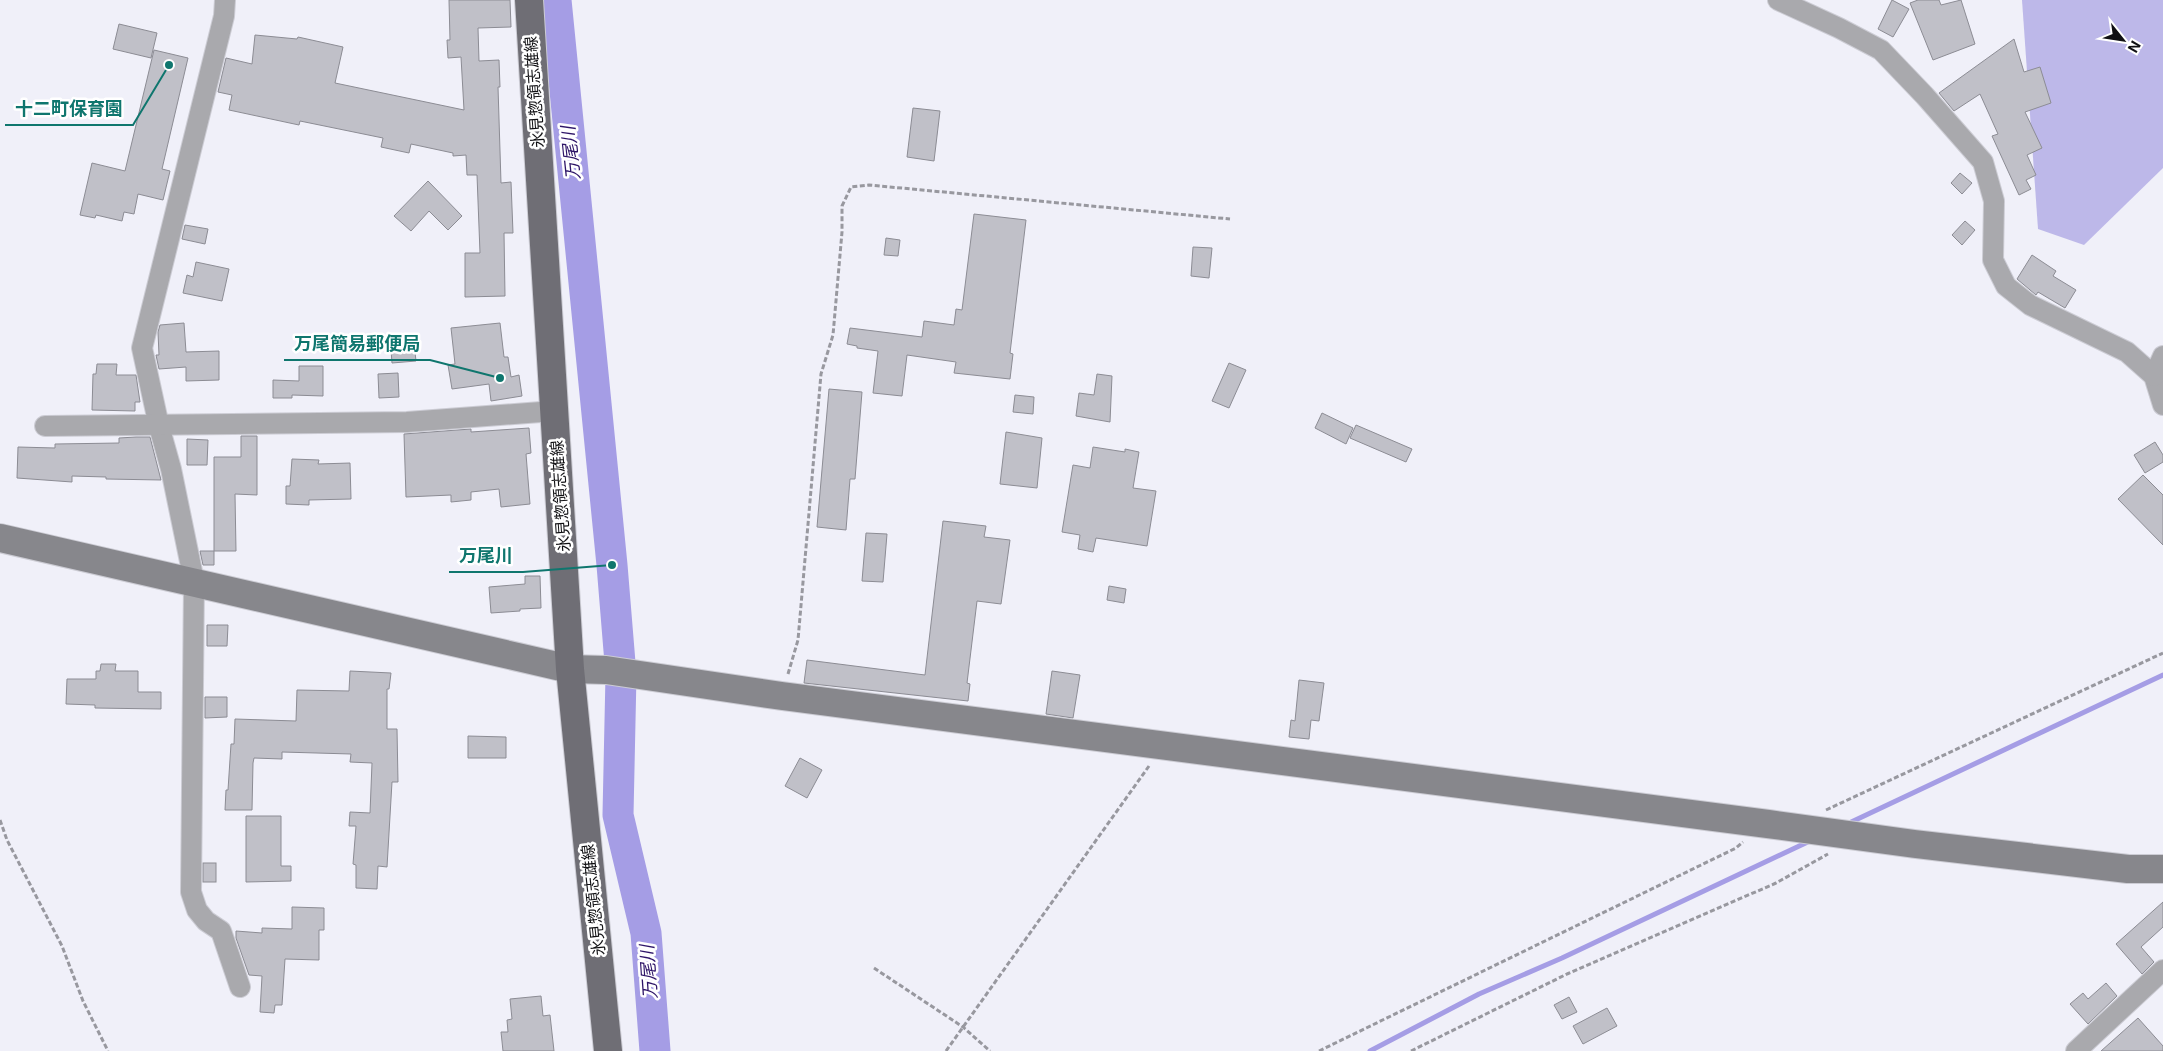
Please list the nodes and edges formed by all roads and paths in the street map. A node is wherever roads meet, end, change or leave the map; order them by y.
1 (225, 0) edge
2 (529, 0) edge
3 (1778, 0) edge
4 (1230, 219) dead end
5 (2163, 356) edge
6 (2154, 376) junction
7 (2163, 405) edge
8 (554, 410) junction
9 (45, 426) dead end
10 (159, 426) junction
11 (0, 538) edge
12 (194, 581) junction
13 (2163, 654) edge
14 (570, 669) junction
15 (782, 696) junction
16 (1164, 746) junction
17 (0, 820) edge
18 (1768, 824) junction
19 (1806, 829) junction
20 (1853, 836) junction
21 (2163, 869) edge
22 (874, 968) dead end
23 (2163, 970) edge
24 (240, 987) dead end
25 (964, 1027) junction
26 (108, 1051) edge
27 (608, 1051) edge
28 (946, 1051) edge
29 (990, 1051) edge
30 (1319, 1051) edge
31 (1410, 1051) edge
32 (2076, 1051) edge

1 - 10 street
2 - 8 main road, 氷見惣領志雄線
3 - 6 street
4 - 15 path
5 - 6 street
6 - 7 street
8 - 10 street
8 - 14 main road, 氷見惣領志雄線
9 - 10 street
10 - 12 street
11 - 12 street
12 - 14 street
12 - 24 street
13 - 19 path
14 - 15 street
14 - 27 main road, 氷見惣領志雄線
15 - 16 street
16 - 18 street
16 - 25 path
17 - 26 path
18 - 19 street
18 - 30 path
19 - 20 street
20 - 21 street
20 - 31 path
22 - 25 path
23 - 32 street
25 - 28 path
25 - 29 path

